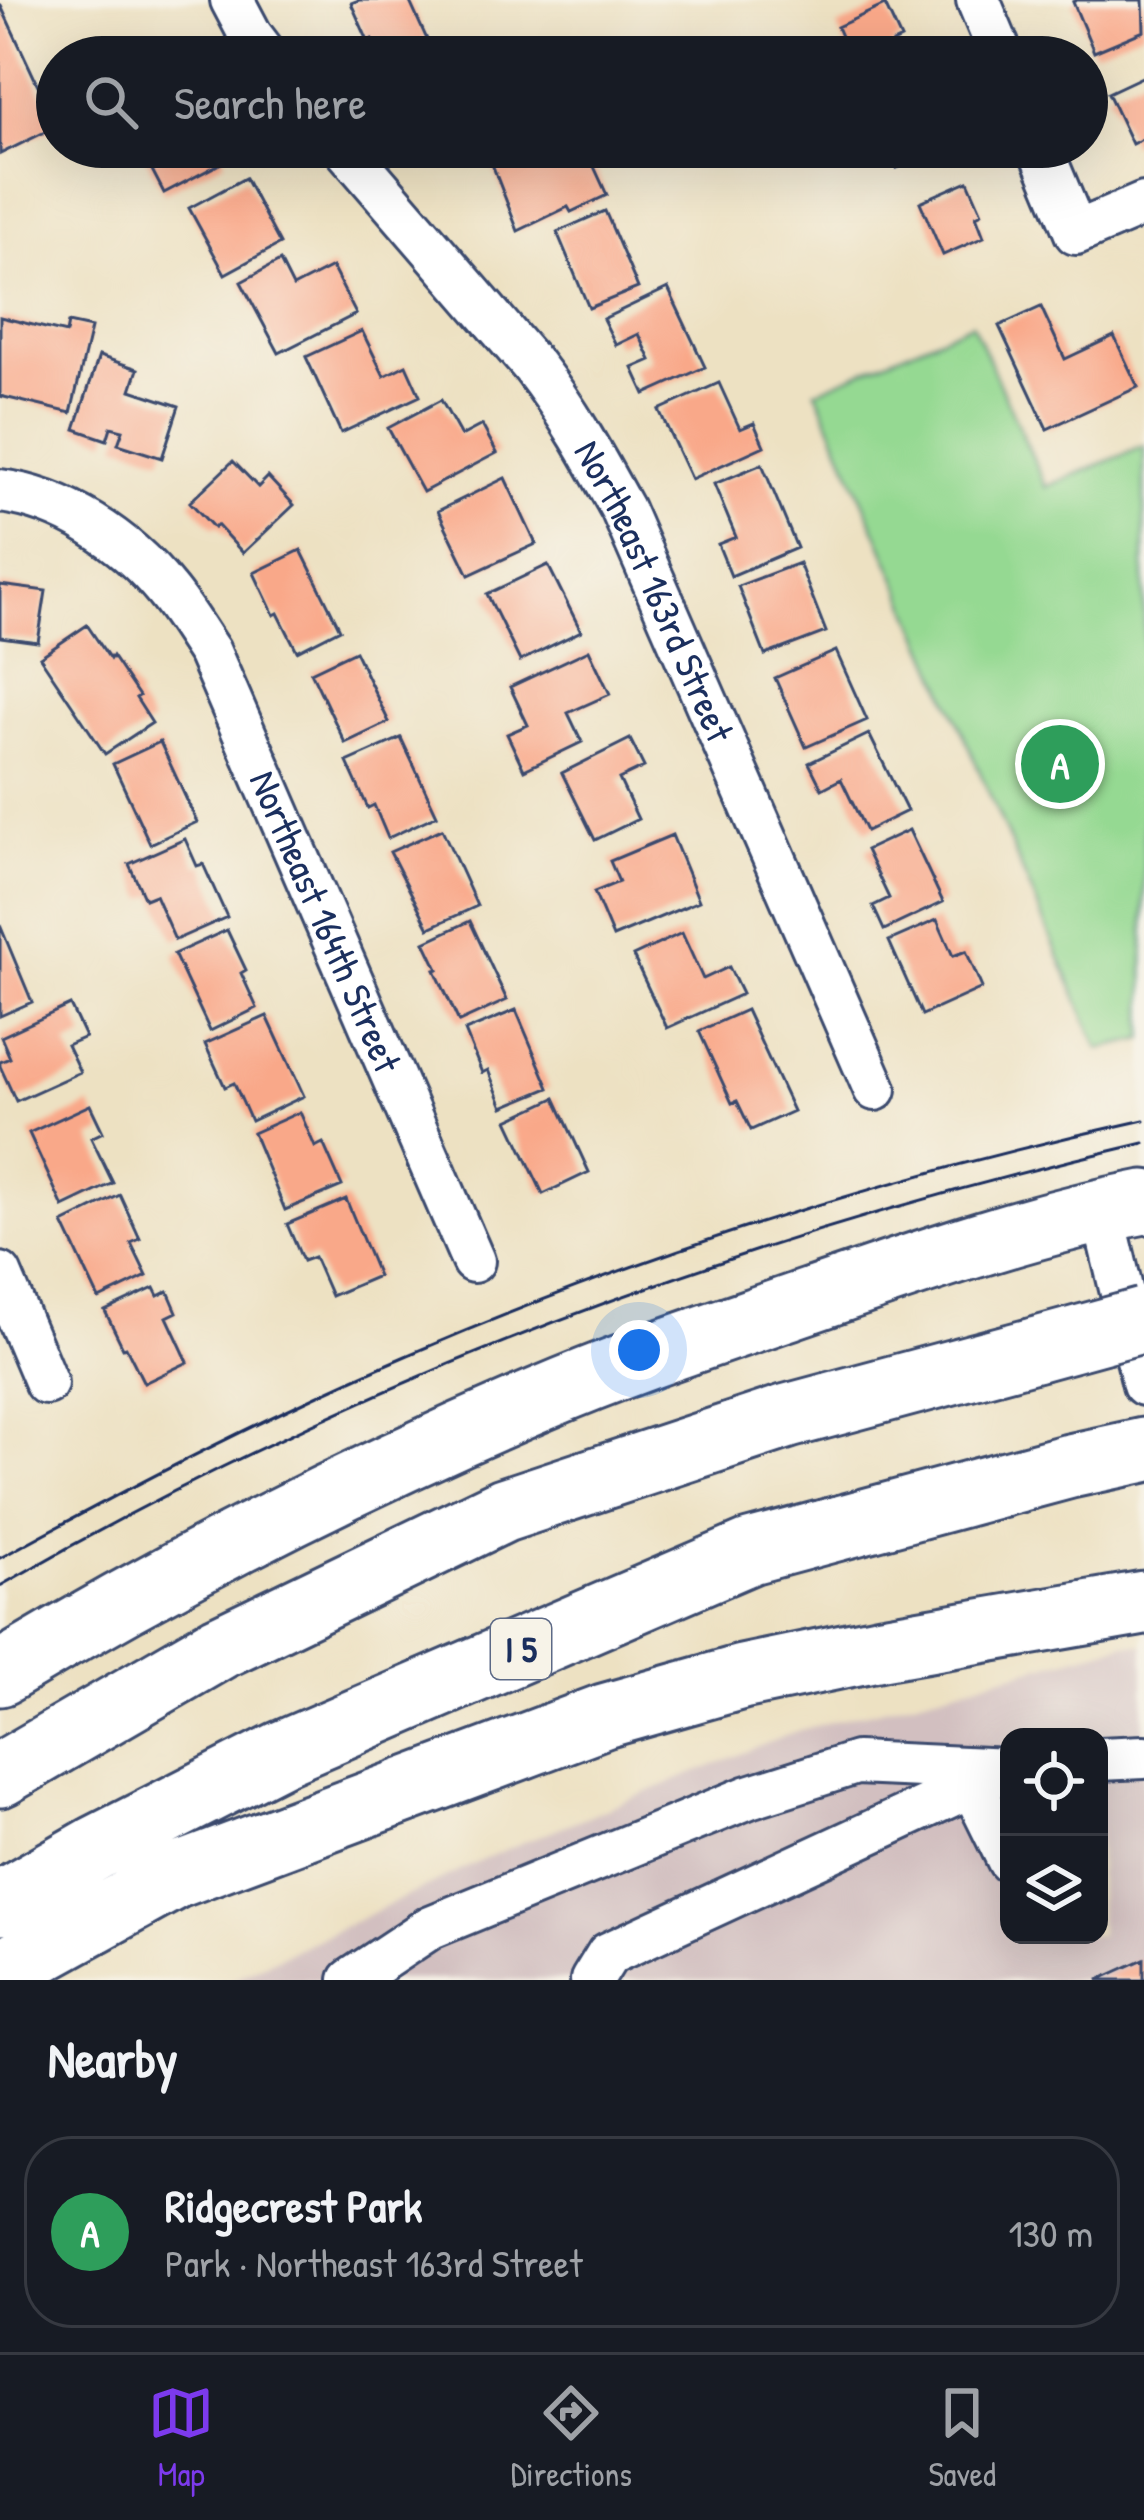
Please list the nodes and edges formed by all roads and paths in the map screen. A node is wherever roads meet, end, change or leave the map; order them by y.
1 (232, 0) edge
2 (978, 0) edge
3 (251, 36) edge
4 (993, 36) edge
5 (362, 168) edge
6 (1049, 168) edge
7 (1144, 204) edge
8 (0, 491) edge
9 (875, 1090) dead end
10 (1123, 1206) edge
11 (473, 1262) dead end
12 (0, 1274) edge
13 (1144, 1320) edge
14 (46, 1383) dead end
15 (1144, 1384) edge
16 (1144, 1450) edge
17 (1144, 1603) edge
18 (0, 1674) edge
19 (1144, 1757) edge
20 (1108, 1759) edge
21 (0, 1775) edge
22 (995, 1775) edge
23 (1005, 1836) edge
24 (0, 1903) edge
25 (0, 1973) edge
26 (351, 1980) edge
27 (592, 1980) edge

1 - 3 street
2 - 4 street
5 - 9 street, Northeast 163rd Street
6 - 7 street
8 - 11 street, Northeast 164th Street
10 - 15 street
10 - 18 highway
12 - 14 street
13 - 21 highway, bridge
16 - 24 highway, I 5
17 - 25 highway
19 - 20 street
22 - 23 street
22 - 26 street
22 - 27 street

